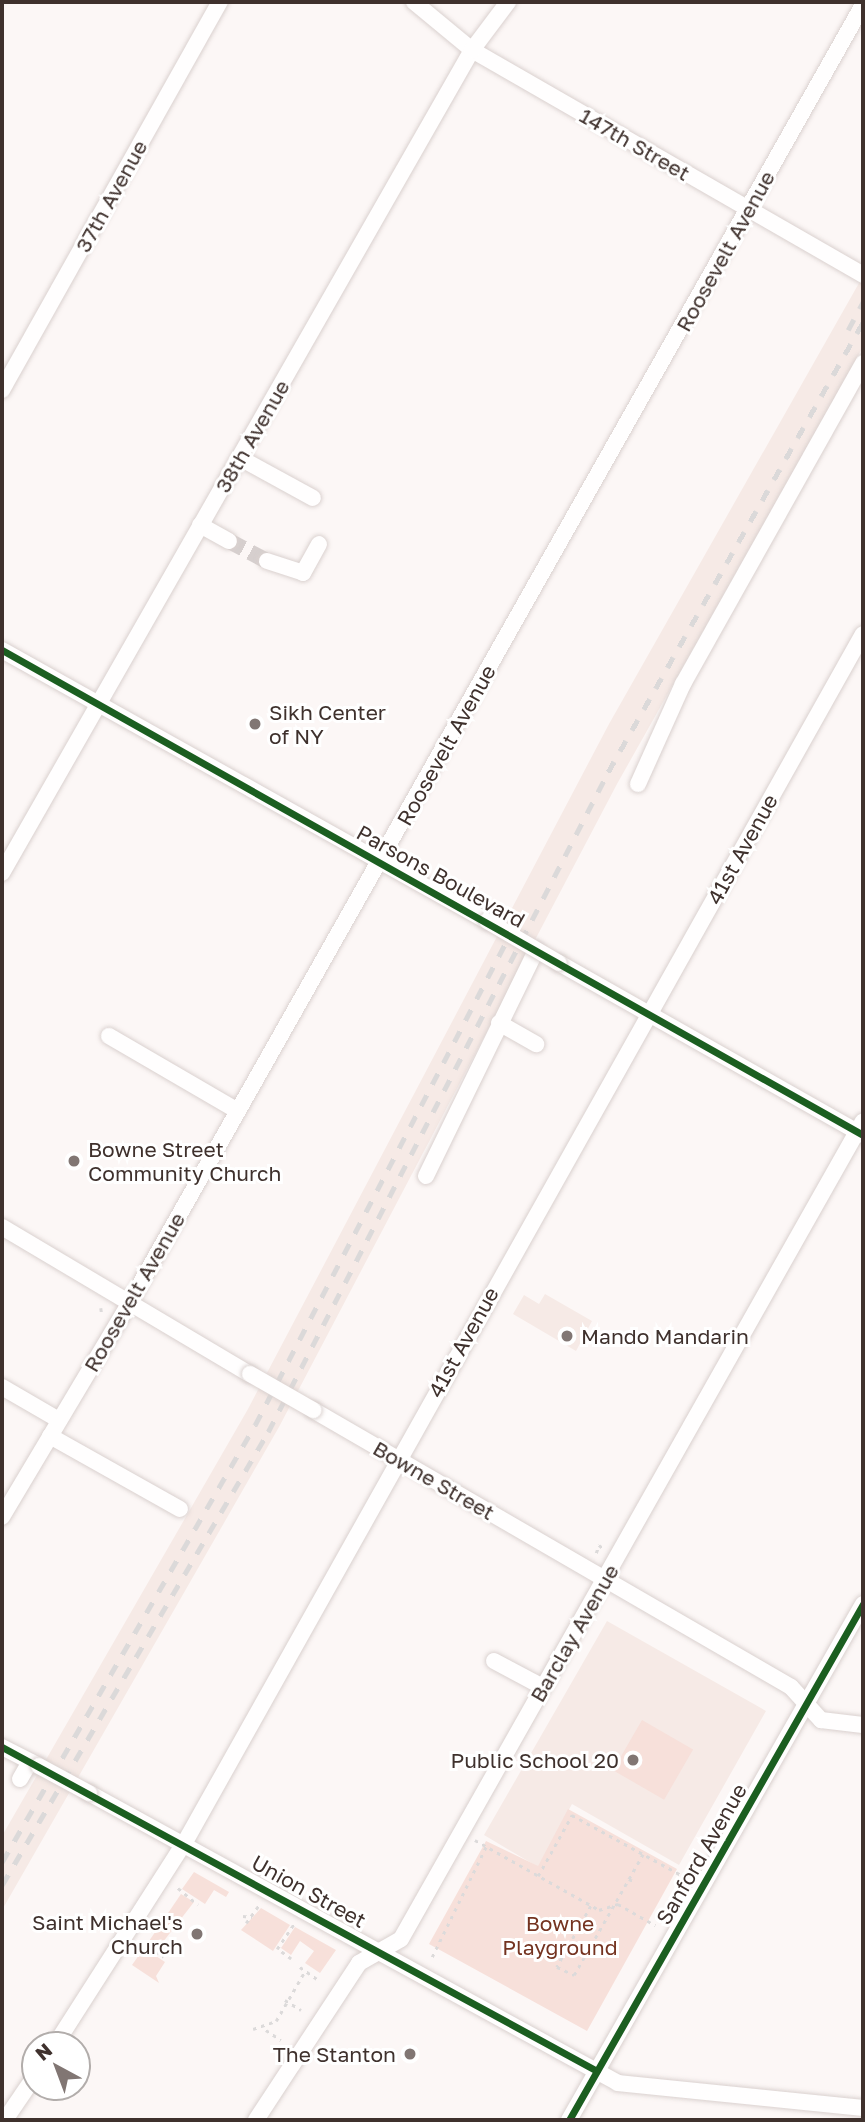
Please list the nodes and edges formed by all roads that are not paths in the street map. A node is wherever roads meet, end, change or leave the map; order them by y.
1 (220, 2) edge
2 (414, 2) edge
3 (508, 2) edge
4 (863, 5) edge
5 (472, 50) junction
6 (748, 209) junction
7 (859, 273) edge
8 (863, 363) edge
9 (2, 390) edge
10 (240, 458) junction
11 (313, 498) dead end
12 (200, 525) junction
13 (229, 541) tunnel mouth
14 (318, 544) dead end
15 (267, 561) tunnel mouth
16 (863, 634) edge
17 (2, 650) edge
18 (100, 704) junction
19 (638, 784) dead end
20 (379, 862) junction
21 (2, 873) edge
22 (536, 950) junction
23 (649, 1013) junction
24 (499, 1023) junction
25 (108, 1036) dead end
26 (536, 1044) dead end
27 (238, 1111) junction
28 (861, 1129) edge
29 (426, 1176) dead end
30 (2, 1227) edge
31 (130, 1301) junction
32 (2, 1387) edge
33 (59, 1420) junction
34 (50, 1436) junction
35 (397, 1458) junction
36 (180, 1510) dead end
37 (2, 1517) edge
38 (604, 1579) junction
39 (863, 1604) edge
40 (494, 1661) dead end
41 (543, 1687) junction
42 (807, 1705) junction
43 (863, 1725) edge
44 (2, 1746) edge
45 (34, 1764) junction
46 (20, 1779) dead end
47 (185, 1842) junction
48 (380, 1950) junction
49 (64, 2031) edge
50 (597, 2071) junction
51 (21, 2097) edge
52 (863, 2108) edge
53 (5, 2120) edge
54 (256, 2120) edge
55 (569, 2120) edge

1 - 9 street, 37th Avenue
2 - 5 street, 147th Street
3 - 5 street, 38th Avenue
4 - 6 street, Roosevelt Avenue
5 - 6 street, 147th Street
5 - 10 street, 38th Avenue
6 - 7 street, 147th Street
6 - 20 street, Roosevelt Avenue
8 - 19 street
10 - 11 street
10 - 12 street, 38th Avenue
12 - 13 street
12 - 18 street, 38th Avenue
14 - 15 street
16 - 23 street, 41st Avenue
17 - 18 street, Parsons Boulevard
18 - 20 street, Parsons Boulevard
18 - 21 street, 38th Avenue
20 - 22 street, Parsons Boulevard, bridge
20 - 27 street, Roosevelt Avenue
22 - 23 street, Parsons Boulevard, bridge
22 - 24 street
23 - 28 street, Parsons Boulevard
23 - 35 street, 41st Avenue
24 - 26 street
24 - 29 street
25 - 27 street
27 - 31 street, Roosevelt Avenue
28 - 38 street, Barclay Avenue
30 - 31 street, Bowne Street
31 - 33 street, Roosevelt Avenue
31 - 35 street, Bowne Street, bridge
32 - 33 street
33 - 34 street, Roosevelt Avenue
34 - 36 street
34 - 37 street, Roosevelt Avenue
35 - 38 street, Bowne Street
35 - 47 street, 41st Avenue
38 - 41 street, Barclay Avenue
38 - 42 street, Bowne Street
39 - 42 street, Sanford Avenue
40 - 41 street
41 - 48 street, Barclay Avenue
42 - 43 street, Bowne Street
42 - 50 street, Sanford Avenue
44 - 45 street, Union Street
45 - 46 street
45 - 47 street, Union Street, bridge
47 - 48 street, Union Street
47 - 49 street, 41st Avenue
48 - 50 street, Union Street
48 - 54 street, Barclay Avenue
50 - 52 street, Union Street
50 - 55 street, Sanford Avenue
51 - 53 street

